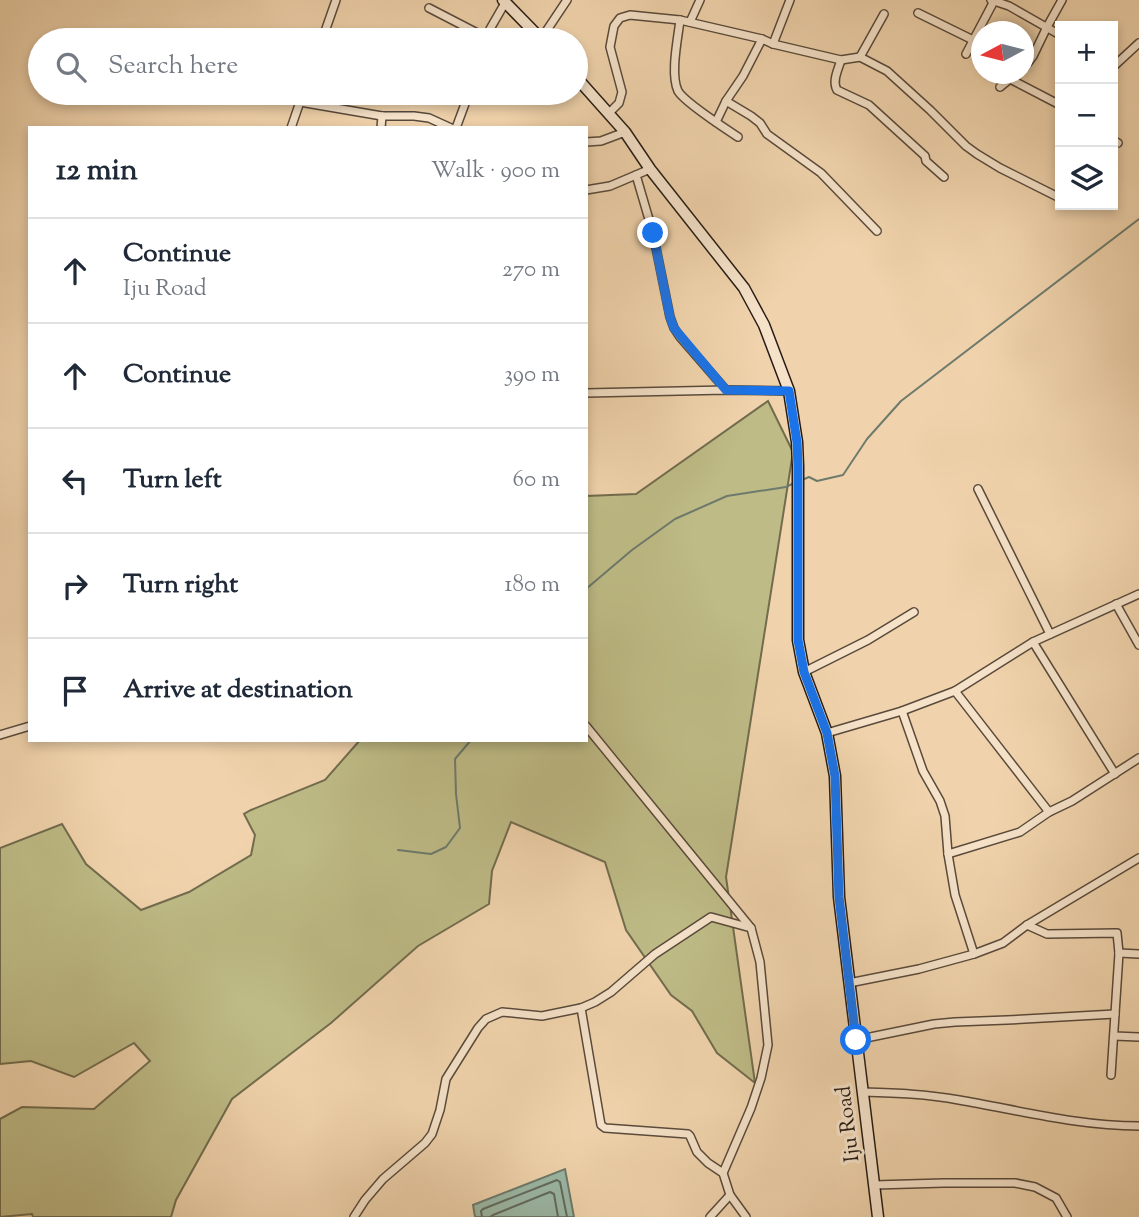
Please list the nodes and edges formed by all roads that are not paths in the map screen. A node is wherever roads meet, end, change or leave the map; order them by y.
1 (336, 0) edge
2 (566, 0) edge
3 (701, 0) edge
4 (790, 0) edge
5 (1062, 0) edge
6 (504, 1) edge
7 (992, 1) edge
8 (1010, 3) edge
9 (429, 9) dead end
10 (918, 13) dead end
11 (884, 14) dead end
12 (680, 20) junction
13 (982, 21) edge
14 (690, 22) junction
15 (1047, 27) junction
16 (326, 28) edge
17 (466, 28) edge
18 (490, 28) edge
19 (530, 28) edge
20 (549, 28) edge
21 (1055, 32) edge
22 (762, 38) junction
23 (971, 39) edge
24 (1139, 43) edge
25 (773, 44) junction
26 (971, 44) edge
27 (966, 54) dead end
28 (1034, 54) edge
29 (860, 57) junction
30 (841, 60) junction
31 (1118, 62) edge
32 (1004, 84) edge
33 (1026, 84) edge
34 (1000, 87) dead end
35 (588, 90) edge
36 (726, 101) junction
37 (1055, 102) edge
38 (299, 105) edge
39 (318, 105) edge
40 (465, 105) edge
41 (609, 113) junction
42 (382, 116) junction
43 (716, 122) junction
44 (292, 126) edge
45 (381, 126) edge
46 (447, 126) edge
47 (457, 126) edge
48 (625, 132) junction
49 (738, 137) dead end
50 (588, 142) edge
51 (650, 169) junction
52 (636, 175) junction
53 (943, 177) dead end
54 (588, 190) edge
55 (1055, 196) edge
56 (877, 230) dead end
57 (726, 390) junction
58 (789, 391) junction
59 (588, 393) edge
60 (978, 489) dead end
61 (1139, 594) edge
62 (1116, 604) junction
63 (914, 612) dead end
64 (1050, 634) junction
65 (1033, 642) junction
66 (1139, 645) edge
67 (804, 672) junction
68 (955, 691) junction
69 (902, 711) junction
70 (28, 727) edge
71 (588, 728) edge
72 (827, 733) junction
73 (0, 735) edge
74 (1139, 758) edge
75 (1115, 774) junction
76 (1049, 812) junction
77 (948, 854) junction
78 (1139, 858) edge
79 (1027, 925) junction
80 (751, 928) junction
81 (1119, 953) junction
82 (974, 954) junction
83 (1139, 954) edge
84 (849, 983) junction
85 (581, 1008) junction
86 (1115, 1014) junction
87 (1114, 1036) junction
88 (1139, 1037) edge
89 (856, 1040) junction
90 (1111, 1076) dead end
91 (863, 1092) junction
92 (1139, 1126) edge
93 (723, 1173) junction
94 (874, 1185) junction
95 (730, 1195) junction
96 (354, 1217) edge
97 (710, 1217) edge
98 (746, 1217) edge
99 (878, 1217) edge
100 (1067, 1217) edge

1 - 16 street
2 - 20 street
3 - 14 street
4 - 25 street
5 - 15 street
6 - 18 street
6 - 19 main road
7 - 8 street
7 - 13 street
8 - 15 street
9 - 17 street
10 - 23 street
11 - 29 street
12 - 14 street
12 - 41 street
12 - 43 street
14 - 22 street
15 - 21 street
15 - 28 street
22 - 25 street
22 - 36 street
24 - 31 street
25 - 30 street
26 - 27 street
29 - 30 street
29 - 55 street
30 - 53 street
32 - 34 street
33 - 37 street
35 - 41 main road, Iju Road
36 - 43 street
36 - 56 street
38 - 44 street
39 - 42 street
40 - 47 street
41 - 48 main road, Iju Road
42 - 45 street
42 - 46 street
43 - 49 street
48 - 50 street
48 - 51 main road, Iju Road
51 - 52 street
51 - 58 main road, Iju Road
52 - 54 street
52 - 57 street
57 - 58 street
57 - 59 street
58 - 67 main road, Iju Road
60 - 64 street
61 - 62 street
62 - 64 street
62 - 66 street
63 - 67 street
64 - 65 street
65 - 68 street
65 - 75 street
67 - 72 main road, Iju Road
68 - 69 street
68 - 76 street
69 - 72 street
69 - 77 street
70 - 73 street
71 - 80 street
72 - 84 main road, Iju Road
74 - 75 street
75 - 76 street
76 - 77 street
77 - 82 street
78 - 79 street
79 - 81 street
79 - 82 street
80 - 85 street
80 - 93 street
81 - 83 street
81 - 86 street
82 - 84 street
84 - 89 main road, Iju Road
85 - 93 street
85 - 96 street
86 - 87 street
86 - 89 street
87 - 88 street
87 - 90 street
89 - 91 main road, Iju Road
91 - 92 street
91 - 94 main road, Iju Road
93 - 95 street
94 - 99 main road, Iju Road
94 - 100 street
95 - 97 street
95 - 98 street

